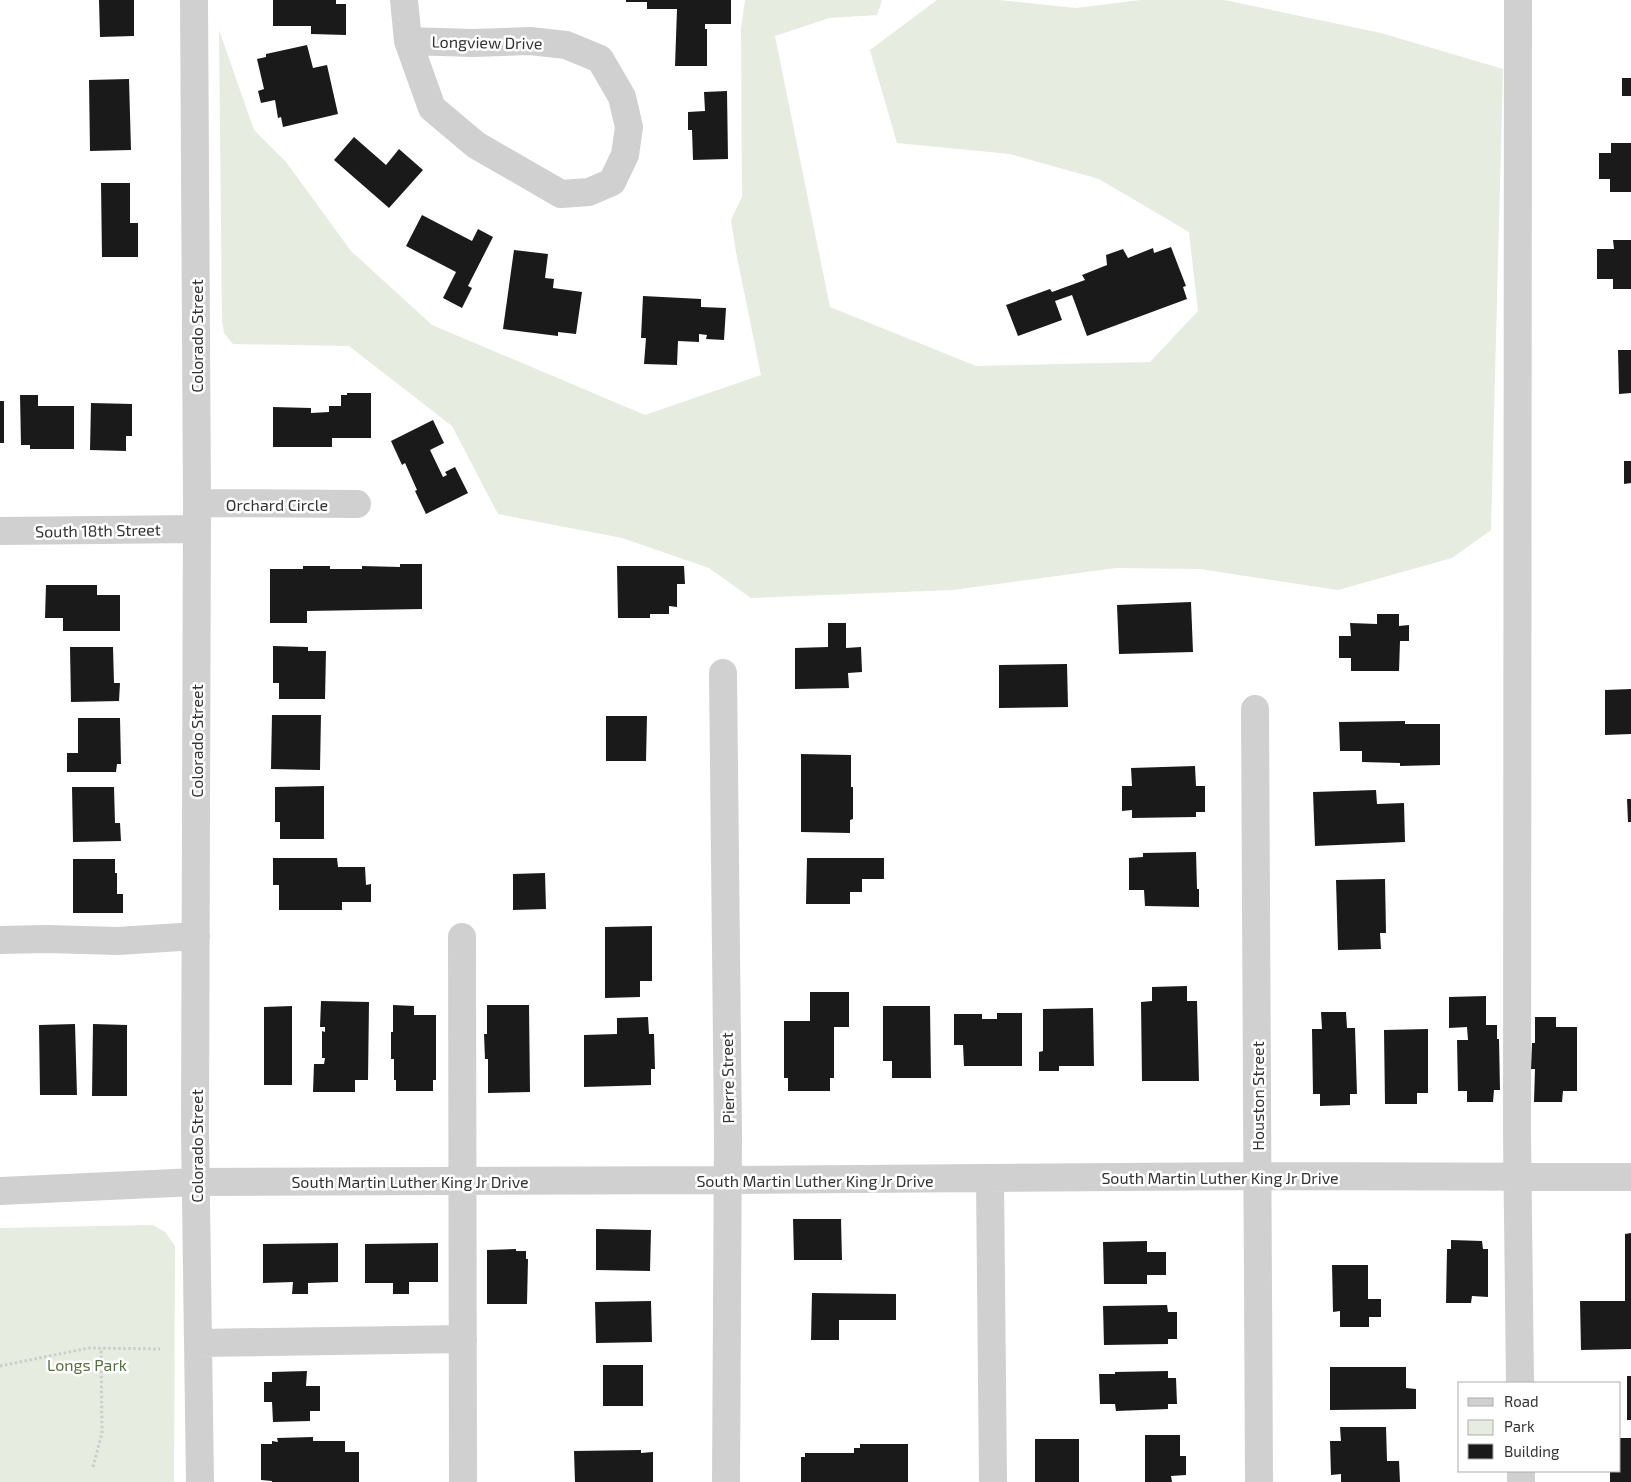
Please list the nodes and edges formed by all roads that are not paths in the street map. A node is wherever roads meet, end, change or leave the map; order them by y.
1 (194, 0) edge
2 (404, 0) edge
3 (1518, 0) edge
4 (408, 41) junction
5 (357, 504) dead end
6 (197, 516) junction
7 (0, 531) edge
8 (723, 673) dead end
9 (1255, 709) dead end
10 (196, 936) junction
11 (462, 937) dead end
12 (0, 940) edge
13 (1258, 1176) junction
14 (1517, 1177) junction
15 (1631, 1177) edge
16 (990, 1179) junction
17 (727, 1180) junction
18 (462, 1181) junction
19 (196, 1182) junction
20 (0, 1191) edge
21 (463, 1339) junction
22 (198, 1343) junction
23 (1520, 1382) edge
24 (200, 1482) edge
25 (463, 1482) edge
26 (726, 1482) edge
27 (993, 1482) edge
28 (1259, 1482) edge

1 - 6 street, Colorado Street
2 - 4 street, Longview Drive
3 - 14 street
4 - 4 street, Longview Drive
5 - 6 street, Orchard Circle
6 - 7 street, South 18th Street
6 - 10 street, Colorado Street
8 - 17 street, Pierre Street
9 - 13 street, Houston Street
10 - 12 street
10 - 19 street, Colorado Street
11 - 18 street
13 - 14 street, South Martin Luther King Jr Drive
13 - 16 street, South Martin Luther King Jr Drive
13 - 28 street, Houston Street
14 - 15 street, South Martin Luther King Jr Drive
14 - 23 street
16 - 17 street, South Martin Luther King Jr Drive
16 - 27 street
17 - 18 street, South Martin Luther King Jr Drive
17 - 26 street, Pierre Street
18 - 19 street, South Martin Luther King Jr Drive
18 - 21 street
19 - 20 street, South Martin Luther King Jr Drive
19 - 22 street, Colorado Street
21 - 22 street
21 - 25 street
22 - 24 street, Colorado Street

